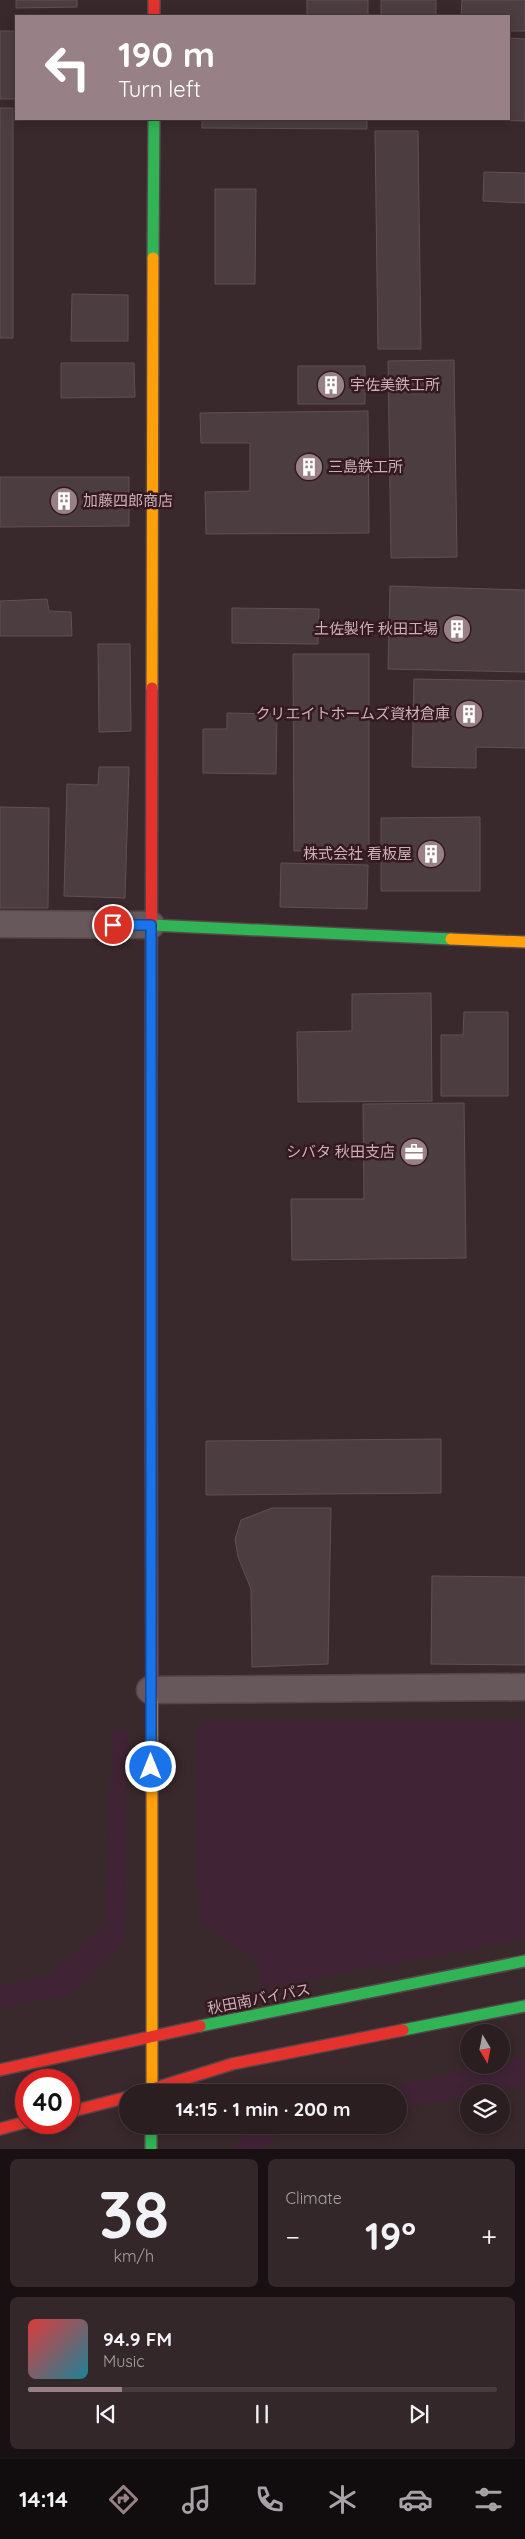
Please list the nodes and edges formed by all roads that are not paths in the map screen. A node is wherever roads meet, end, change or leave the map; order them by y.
1 (154, 0) edge
2 (154, 15) edge
3 (154, 120) edge
4 (0, 924) edge
5 (151, 925) junction
6 (525, 942) edge
7 (525, 1687) edge
8 (150, 1690) junction
9 (525, 1961) edge
10 (525, 2006) edge
11 (153, 2035) junction
12 (0, 2070) edge
13 (150, 2084) edge
14 (173, 2084) edge
15 (119, 2099) edge
16 (80, 2109) edge
17 (15, 2125) edge
18 (0, 2129) edge
19 (151, 2134) edge
20 (151, 2149) edge

1 - 2 main road
3 - 5 main road
4 - 5 street
5 - 6 main road
5 - 8 main road
7 - 8 street
8 - 11 main road
9 - 11 main road, 秋田南バイパス
10 - 14 main road
11 - 12 main road, 秋田南バイパス
11 - 13 main road
15 - 16 main road
17 - 18 main road
19 - 20 main road

